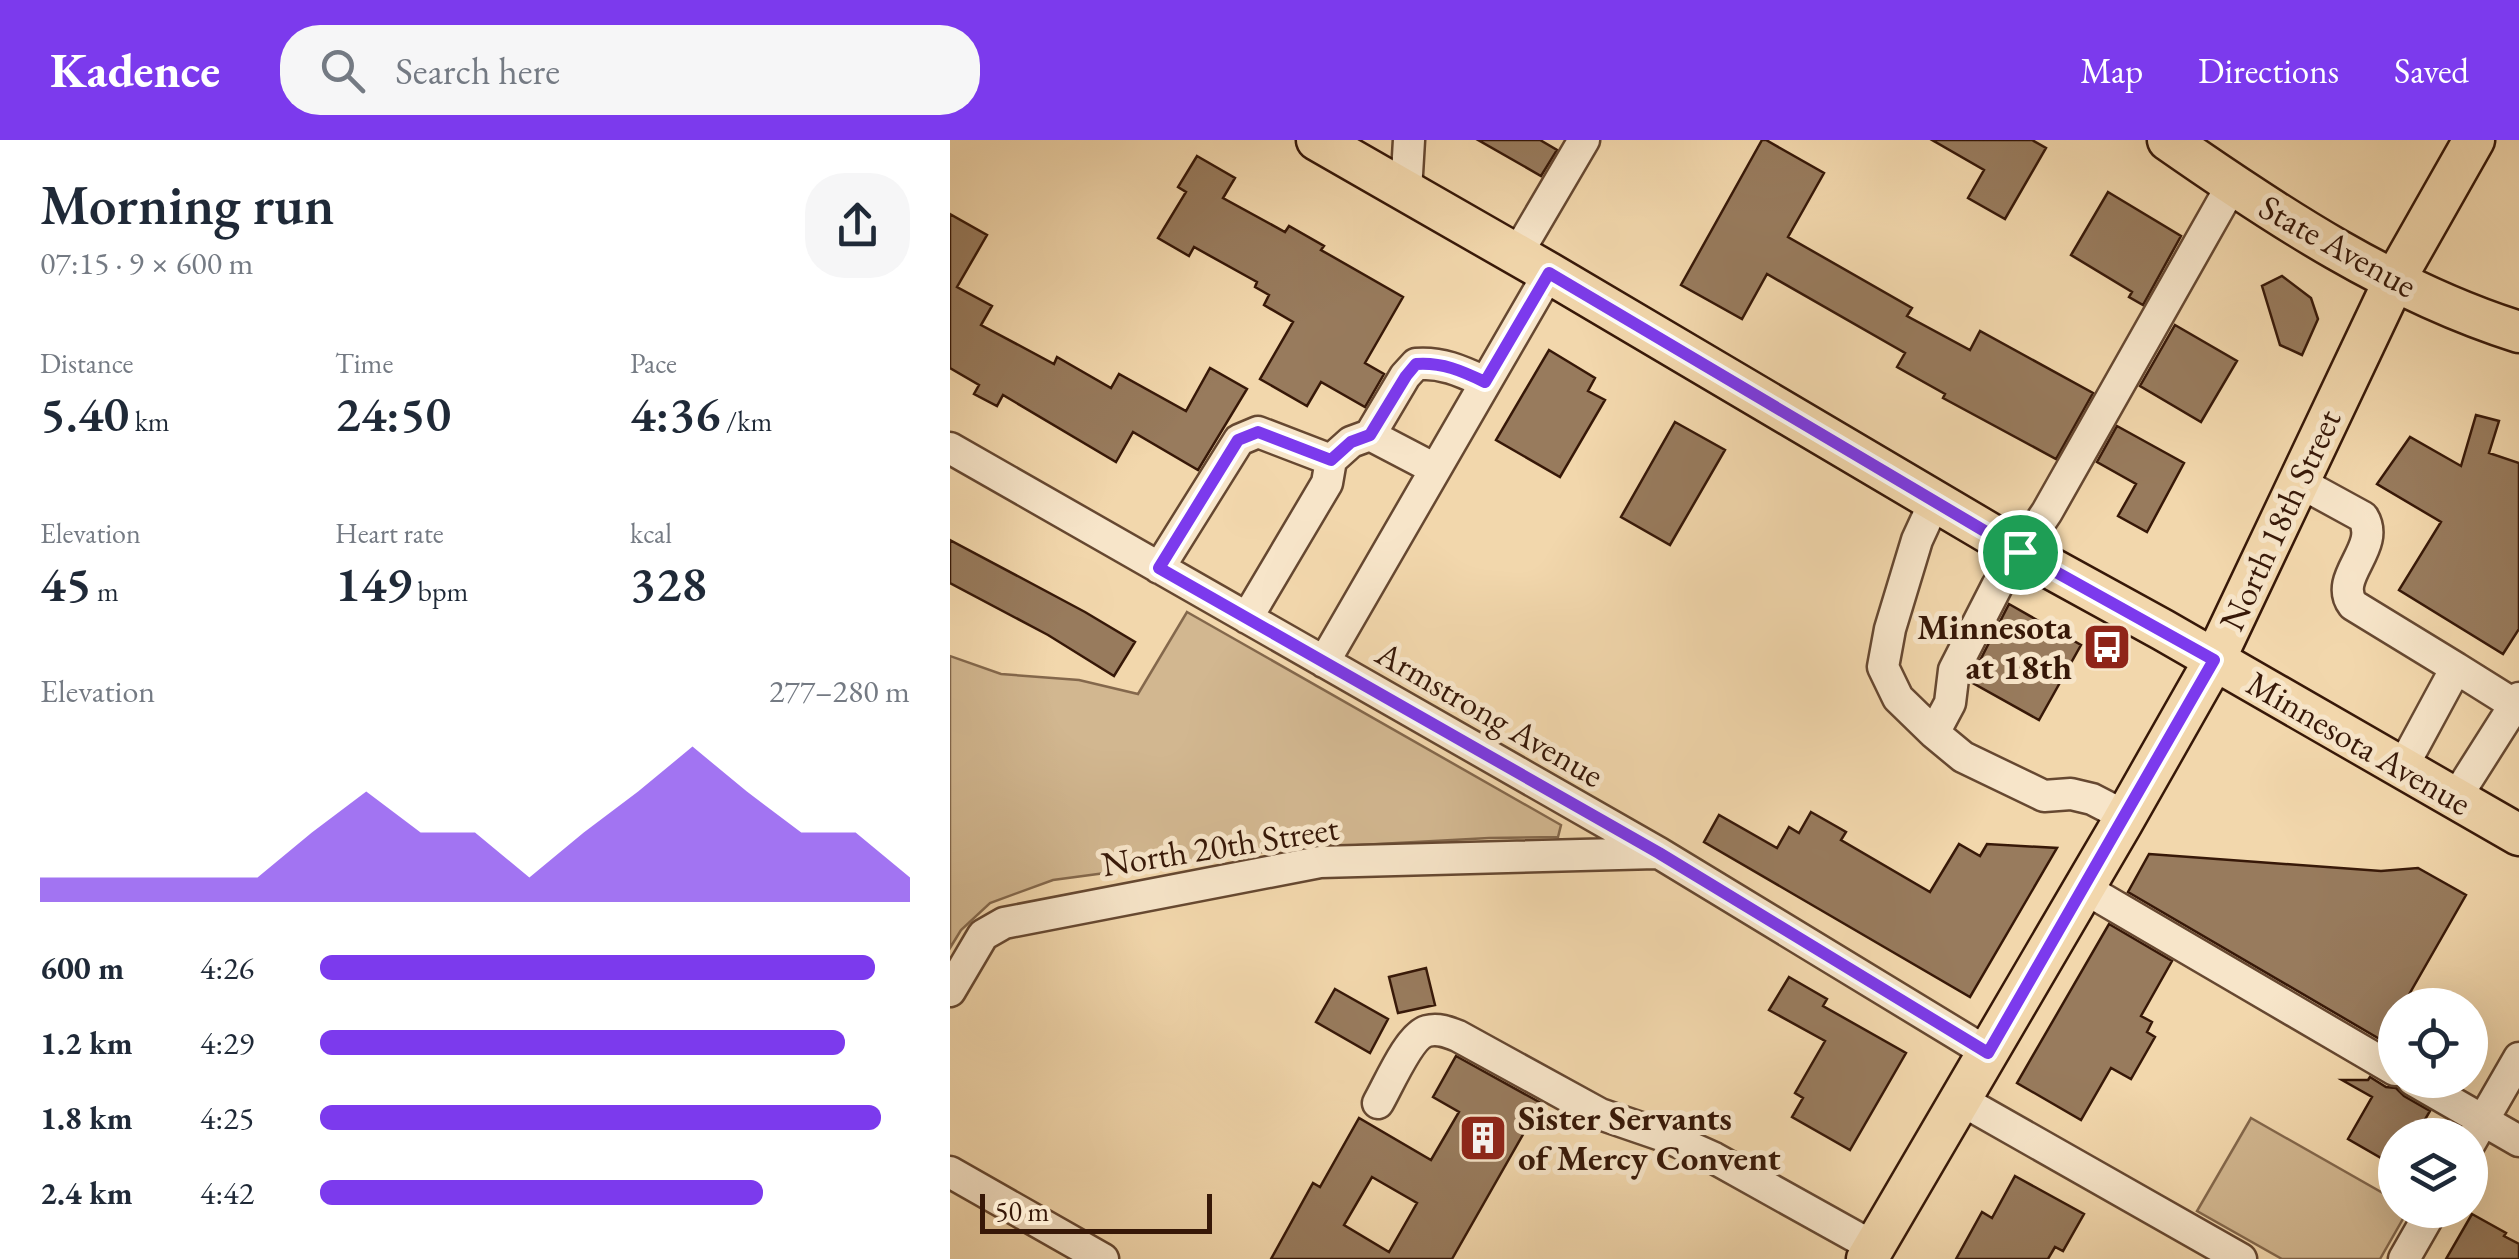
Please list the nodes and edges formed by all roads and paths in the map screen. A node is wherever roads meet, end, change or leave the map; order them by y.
1 (1317, 140) edge
2 (1408, 140) edge
3 (1584, 140) edge
4 (2168, 140) edge
5 (2474, 140) edge
6 (2232, 185) junction
7 (1406, 190) junction
8 (1533, 263) junction
9 (2394, 281) junction
10 (2519, 332) edge
11 (1485, 382) junction
12 (1370, 435) junction
13 (950, 448) edge
14 (1331, 460) junction
15 (1435, 469) junction
16 (2299, 482) junction
17 (1935, 502) junction
18 (2020, 552) junction
19 (1159, 568) junction
20 (1247, 618) junction
21 (2214, 660) junction
22 (1324, 662) junction
23 (2456, 668) junction
24 (2517, 702) edge
25 (1934, 734) junction
26 (2402, 768) junction
27 (2455, 799) junction
28 (2125, 816) junction
29 (2519, 835) edge
30 (1659, 853) junction
31 (2084, 888) junction
32 (950, 991) edge
33 (1988, 1053) junction
34 (2519, 1058) edge
35 (2378, 1060) edge
36 (2435, 1098) edge
37 (1960, 1100) junction
38 (1378, 1103) dead end
39 (2459, 1118) edge
40 (2484, 1118) edge
41 (2488, 1135) edge
42 (2519, 1141) edge
43 (950, 1172) edge
44 (2422, 1228) edge
45 (1870, 1253) edge
46 (1103, 1259) edge
47 (2241, 1259) edge
48 (2404, 1259) edge

1 - 7 main road, Minnesota Avenue
2 - 7 street
3 - 8 street
4 - 6 main road, State Avenue
5 - 9 main road, North 18th Street
6 - 9 main road, State Avenue
6 - 18 street
7 - 8 main road, Minnesota Avenue
8 - 11 street
8 - 17 main road, Minnesota Avenue
9 - 10 main road, State Avenue
9 - 16 main road, North 18th Street
11 - 12 street
11 - 15 street
12 - 14 street
12 - 15 street
13 - 19 street, Armstrong Avenue
14 - 19 street
14 - 20 street
15 - 22 street
16 - 21 main road, North 18th Street
16 - 23 street
17 - 18 main road, Minnesota Avenue
17 - 25 street
18 - 21 main road, Minnesota Avenue
18 - 25 street
19 - 20 street, Armstrong Avenue
20 - 22 street, Armstrong Avenue
21 - 26 main road, Minnesota Avenue
21 - 28 main road, North 18th Street
22 - 30 street, Armstrong Avenue
23 - 24 street
23 - 26 street
24 - 27 street
25 - 28 street
26 - 27 main road, Minnesota Avenue
27 - 29 main road, Minnesota Avenue
28 - 31 main road, North 18th Street
30 - 32 street, North 20th Street
30 - 33 street, Armstrong Avenue
31 - 33 main road, North 18th Street
31 - 35 street
33 - 37 main road, North 18th Street
34 - 40 street
36 - 39 street
37 - 45 main road, North 18th Street
37 - 47 street
38 - 45 street
41 - 42 street
43 - 46 street
44 - 48 street

